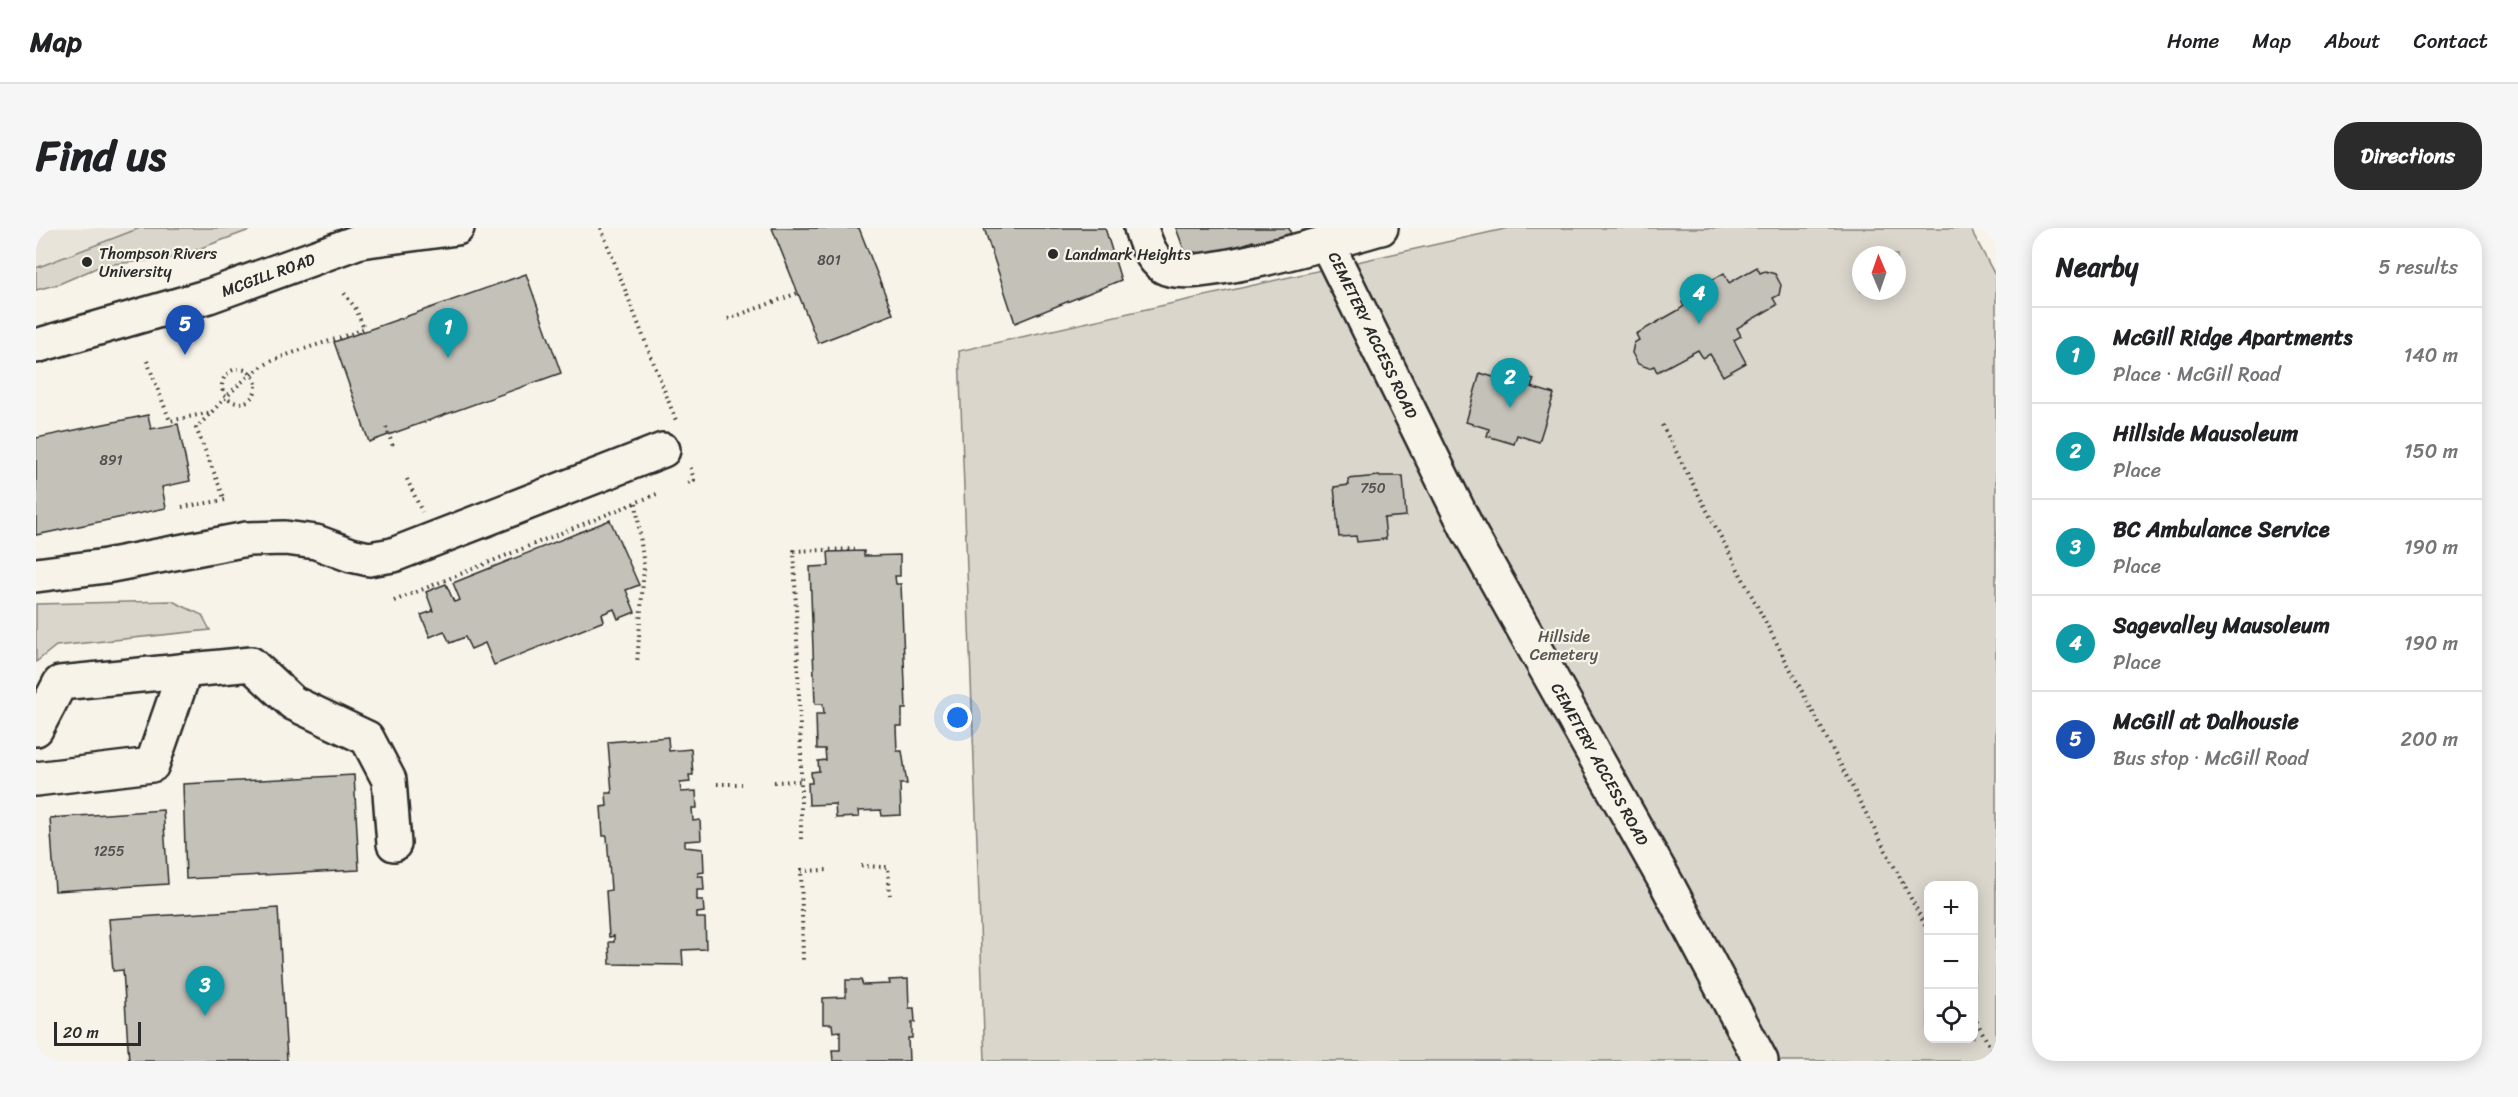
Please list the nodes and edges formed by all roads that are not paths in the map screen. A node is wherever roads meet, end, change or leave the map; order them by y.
1 (457, 228) edge
2 (1141, 228) edge
3 (1381, 228) edge
4 (371, 235) edge
5 (1326, 242) junction
6 (36, 346) edge
7 (677, 446) road end
8 (36, 575) edge
9 (185, 670) junction
10 (36, 729) edge
11 (36, 779) edge
12 (394, 844) dead end
13 (1761, 1061) edge

1 - 4 main road, MCGILL ROAD
2 - 5 main road
3 - 5 main road
4 - 6 main road, MCGILL ROAD
5 - 13 main road, CEMETERY ACCESS ROAD
7 - 8 main road
9 - 10 main road
9 - 11 main road
9 - 12 main road

